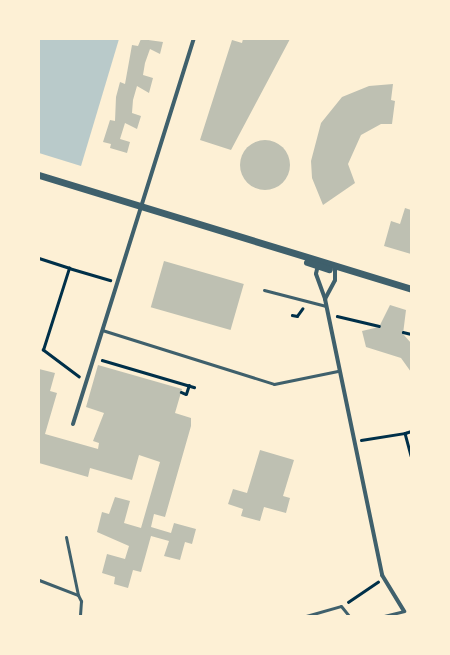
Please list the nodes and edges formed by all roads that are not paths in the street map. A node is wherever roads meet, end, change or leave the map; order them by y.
1 (194, 39) edge
2 (39, 176) edge
3 (140, 206) junction
4 (318, 263) junction
5 (335, 268) junction
6 (264, 290) dead end
7 (411, 290) edge
8 (326, 299) junction
9 (326, 306) junction
10 (102, 330) junction
11 (338, 371) junction
12 (74, 424) dead end
13 (66, 537) dead end
14 (39, 580) edge
15 (78, 594) junction
16 (404, 611) joint
17 (80, 616) edge
18 (306, 616) edge
19 (349, 616) edge
20 (384, 616) edge

1 - 3 street
2 - 3 street
3 - 4 street
3 - 10 street
4 - 5 street
4 - 8 street
5 - 7 street
5 - 8 street
6 - 9 lane
8 - 9 street
9 - 11 street
10 - 11 lane
10 - 12 street
11 - 16 street
13 - 15 lane
14 - 15 lane
15 - 17 lane
16 - 20 lane
18 - 19 lane

